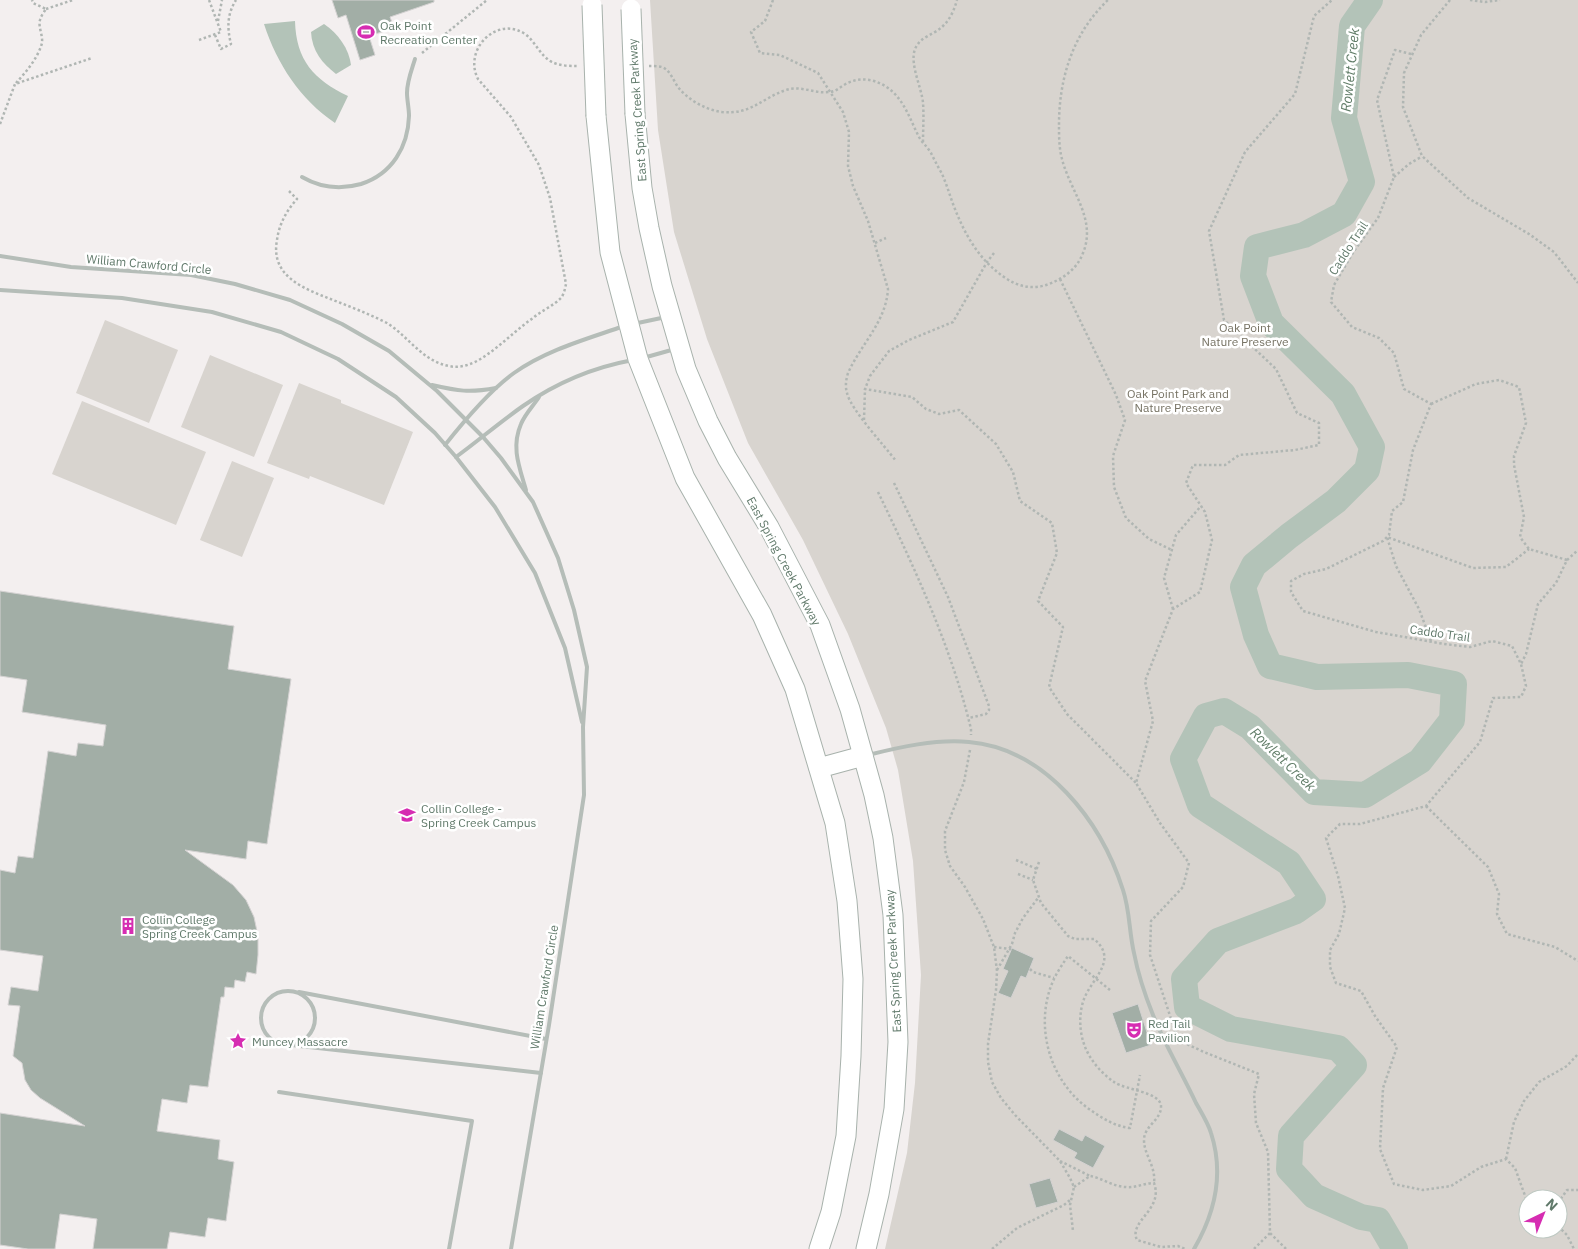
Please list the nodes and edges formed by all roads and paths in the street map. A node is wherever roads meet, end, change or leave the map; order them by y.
1 (32, 0) edge
2 (73, 0) edge
3 (209, 0) edge
4 (222, 0) edge
5 (236, 0) edge
6 (487, 0) edge
7 (773, 0) edge
8 (958, 0) edge
9 (1108, 0) edge
10 (1332, 0) edge
11 (1450, 0) edge
12 (1470, 0) edge
13 (1500, 0) edge
14 (591, 2) edge
15 (631, 5) edge
16 (46, 9) junction
17 (217, 22) junction
18 (214, 35) junction
19 (199, 40) dead end
20 (1411, 54) junction
21 (92, 58) dead end
22 (415, 59) joint
23 (582, 66) dead end
24 (644, 66) dead end
25 (15, 84) junction
26 (832, 92) junction
27 (0, 124) edge
28 (923, 143) junction
29 (1422, 156) junction
30 (302, 177) dead end
31 (1394, 177) junction
32 (289, 190) dead end
33 (886, 238) dead end
34 (875, 243) junction
35 (994, 253) dead end
36 (0, 256) edge
37 (987, 262) junction
38 (1060, 279) junction
39 (1578, 283) edge
40 (0, 290) edge
41 (672, 316) junction
42 (628, 325) junction
43 (681, 348) junction
44 (638, 359) junction
45 (430, 385) junction
46 (498, 388) junction
47 (865, 389) junction
48 (541, 395) junction
49 (1431, 404) junction
50 (465, 419) junction
51 (864, 421) junction
52 (483, 437) junction
53 (445, 445) junction
54 (456, 458) junction
55 (896, 461) dead end
56 (894, 483) dead end
57 (527, 494) junction
58 (1201, 506) junction
59 (1387, 537) junction
60 (1529, 549) junction
61 (1172, 550) junction
62 (1578, 550) edge
63 (1567, 560) junction
64 (1173, 609) junction
65 (1431, 641) junction
66 (1521, 664) junction
67 (969, 718) dead end
68 (583, 727) junction
69 (863, 756) junction
70 (819, 768) junction
71 (1136, 783) junction
72 (1426, 806) junction
73 (1016, 860) dead end
74 (1039, 862) dead end
75 (1037, 869) junction
76 (1018, 874) dead end
77 (1033, 880) junction
78 (1038, 898) junction
79 (994, 947) dead end
80 (1010, 950) junction
81 (1578, 961) edge
82 (1030, 969) dead end
83 (1054, 978) junction
84 (1096, 978) junction
85 (1110, 990) dead end
86 (299, 992) junction
87 (546, 1039) junction
88 (292, 1045) junction
89 (1578, 1054) edge
90 (540, 1073) junction
91 (1140, 1075) dead end
92 (279, 1092) dead end
93 (1138, 1092) junction
94 (1506, 1159) junction
95 (1060, 1160) junction
96 (1090, 1176) junction
97 (1154, 1183) junction
98 (1074, 1187) junction
99 (1523, 1189) edge
100 (1071, 1199) junction
101 (1073, 1231) dead end
102 (1270, 1233) junction
103 (1568, 1237) edge
104 (449, 1249) edge
105 (511, 1249) edge
106 (819, 1249) edge
107 (866, 1249) edge
108 (992, 1249) edge
109 (1185, 1249) edge
110 (1194, 1249) edge
111 (1254, 1249) edge
112 (1286, 1249) edge
113 (1574, 1249) edge

1 - 16 path
2 - 16 path
3 - 17 path
4 - 17 path
5 - 18 path
6 - 22 path
7 - 26 path
8 - 28 path
9 - 38 path
10 - 58 path
11 - 20 path
12 - 13 path
14 - 42 main road, bridge
15 - 41 main road, East Spring Creek Parkway, bridge
16 - 25 path
17 - 18 path
18 - 19 path
20 - 29 path
20 - 31 path
21 - 25 path
22 - 30 lane
23 - 32 path
24 - 26 path
25 - 27 path
26 - 28 path
26 - 34 path
28 - 37 path
29 - 31 path
29 - 39 path
31 - 49 path, Caddo Trail
33 - 34 path
34 - 51 path
35 - 37 path
36 - 45 lane, William Crawford Circle
37 - 38 path
37 - 47 path
38 - 61 path
40 - 53 lane, William Crawford Circle
41 - 42 lane
41 - 43 main road, East Spring Creek Parkway
42 - 44 main road
42 - 46 lane
43 - 44 lane
43 - 69 main road, East Spring Creek Parkway
44 - 48 lane
44 - 70 main road
45 - 46 lane
45 - 50 lane, William Crawford Circle
46 - 50 lane
47 - 51 path
47 - 71 path
48 - 52 lane
48 - 57 lane
49 - 59 path
49 - 60 path
50 - 52 lane, William Crawford Circle
50 - 53 lane
51 - 55 path
52 - 54 lane
52 - 57 lane, William Crawford Circle
53 - 54 lane, William Crawford Circle
54 - 68 lane, William Crawford Circle
56 - 67 path
57 - 68 lane, William Crawford Circle
58 - 61 path
58 - 64 path
59 - 60 path
59 - 65 path
59 - 65 path, Caddo Trail
60 - 63 path
61 - 64 path
62 - 63 path
63 - 66 path
64 - 71 path
65 - 66 path, Caddo Trail
66 - 72 path, Caddo Trail
68 - 87 lane, William Crawford Circle
69 - 70 main road
69 - 107 main road, East Spring Creek Parkway
69 - 110 lane
70 - 106 main road
71 - 102 path
72 - 81 path
72 - 94 path
73 - 75 path
74 - 75 path
75 - 77 path
76 - 77 path
77 - 78 path
78 - 80 path
78 - 84 path
79 - 80 path
80 - 95 path
82 - 83 path
83 - 84 path
83 - 93 path
84 - 85 path
84 - 93 path
86 - 87 lane
86 - 88 lane
86 - 88 lane
87 - 90 lane, William Crawford Circle
88 - 90 lane
89 - 94 path
90 - 105 lane, William Crawford Circle
91 - 93 path
92 - 104 lane
93 - 97 path
94 - 99 path
95 - 96 path
95 - 98 path
96 - 97 path
96 - 98 path
97 - 109 path
98 - 100 path
100 - 101 path
100 - 108 path
102 - 111 path
102 - 112 path
103 - 113 path

